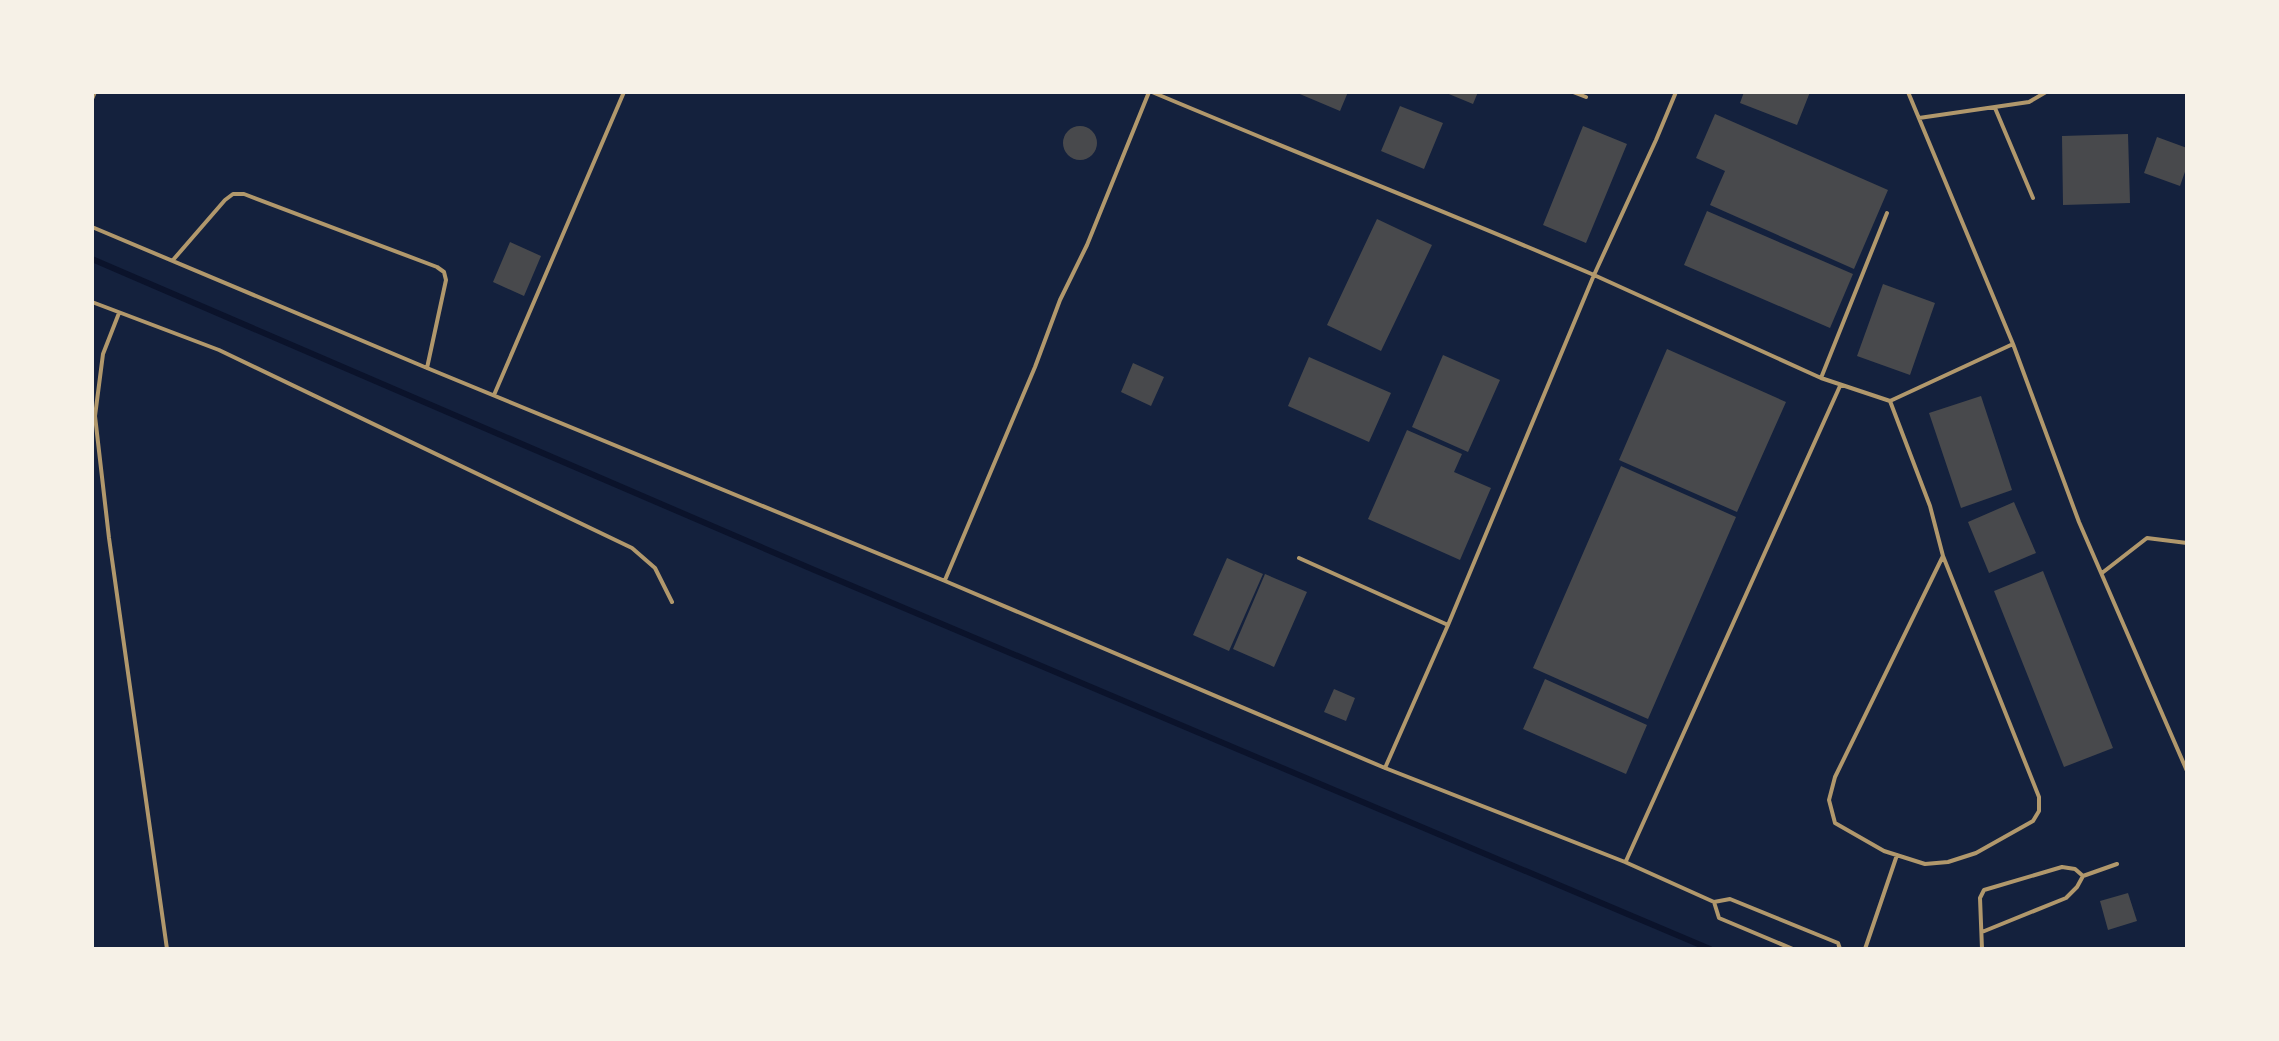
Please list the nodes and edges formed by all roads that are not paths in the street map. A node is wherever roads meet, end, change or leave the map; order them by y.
1 (95, 92) edge
2 (624, 92) edge
3 (1150, 92) edge
4 (1573, 92) edge
5 (1676, 92) edge
6 (1908, 92) edge
7 (2046, 92) edge
8 (1586, 97) dead end
9 (92, 99) edge
10 (1995, 108) junction
11 (1919, 118) junction
12 (2033, 198) dead end
13 (1887, 213) dead end
14 (92, 227) edge
15 (173, 260) junction
16 (1594, 275) junction
17 (92, 302) edge
18 (119, 313) junction
19 (2013, 344) junction
20 (427, 368) junction
21 (1821, 378) junction
22 (1840, 386) junction
23 (494, 395) junction
24 (1890, 401) junction
25 (2187, 543) edge
26 (1943, 556) junction
27 (1299, 558) dead end
28 (2102, 573) junction
29 (945, 581) junction
30 (672, 602) dead end
31 (1448, 625) junction
32 (1385, 768) junction
33 (2187, 771) edge
34 (1897, 855) junction
35 (1625, 862) junction
36 (2117, 864) dead end
37 (2083, 876) junction
38 (1714, 902) junction
39 (1982, 932) junction
40 (167, 949) edge
41 (1793, 949) edge
42 (1840, 949) edge
43 (1865, 949) edge
44 (1982, 949) edge

1 - 9 lane
2 - 23 lane
3 - 16 lane
3 - 29 lane
4 - 8 lane
5 - 16 lane
6 - 11 lane
7 - 10 lane
10 - 11 lane
10 - 12 lane
11 - 19 lane
13 - 21 lane
14 - 15 lane
15 - 20 lane
15 - 20 lane
16 - 21 lane
16 - 31 lane
17 - 18 lane
18 - 30 lane
18 - 40 lane
19 - 24 lane
19 - 28 lane
20 - 23 lane
21 - 22 lane
22 - 24 lane
22 - 35 lane
23 - 29 lane
24 - 26 lane
25 - 28 lane
26 - 34 lane
26 - 34 lane
27 - 31 lane
28 - 33 lane
29 - 32 lane
31 - 32 lane
32 - 35 lane
34 - 43 lane
35 - 38 lane
36 - 37 lane
37 - 39 lane
37 - 39 lane
38 - 41 lane
38 - 42 lane
39 - 44 lane

